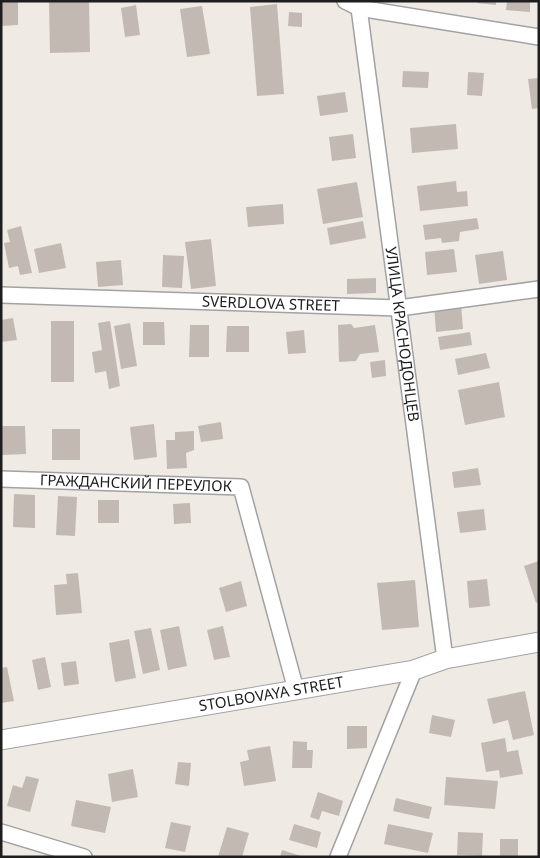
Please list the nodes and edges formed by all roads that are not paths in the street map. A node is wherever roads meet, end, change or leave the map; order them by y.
1 (345, 1) edge
2 (359, 8) junction
3 (539, 37) edge
4 (539, 289) edge
5 (1, 295) edge
6 (399, 308) junction
7 (1, 479) edge
8 (539, 642) edge
9 (445, 659) junction
10 (414, 670) junction
11 (296, 690) junction
12 (1, 740) edge
13 (1, 832) edge
14 (84, 857) edge
15 (338, 857) edge

1 - 2 street
2 - 3 street
2 - 6 street, УЛИЦА КРАСНОДОНЦЕВ
4 - 6 street, SVERDLOVA STREET
5 - 6 street, SVERDLOVA STREET
6 - 9 street, УЛИЦА КРАСНОДОНЦЕВ
7 - 11 street, ГРАЖДАНСКИЙ ПЕРЕУЛОК
8 - 9 street, STOLBOVAYA STREET
9 - 10 street, STOLBOVAYA STREET
10 - 11 street, STOLBOVAYA STREET
10 - 15 street
11 - 12 street, STOLBOVAYA STREET
13 - 14 street

